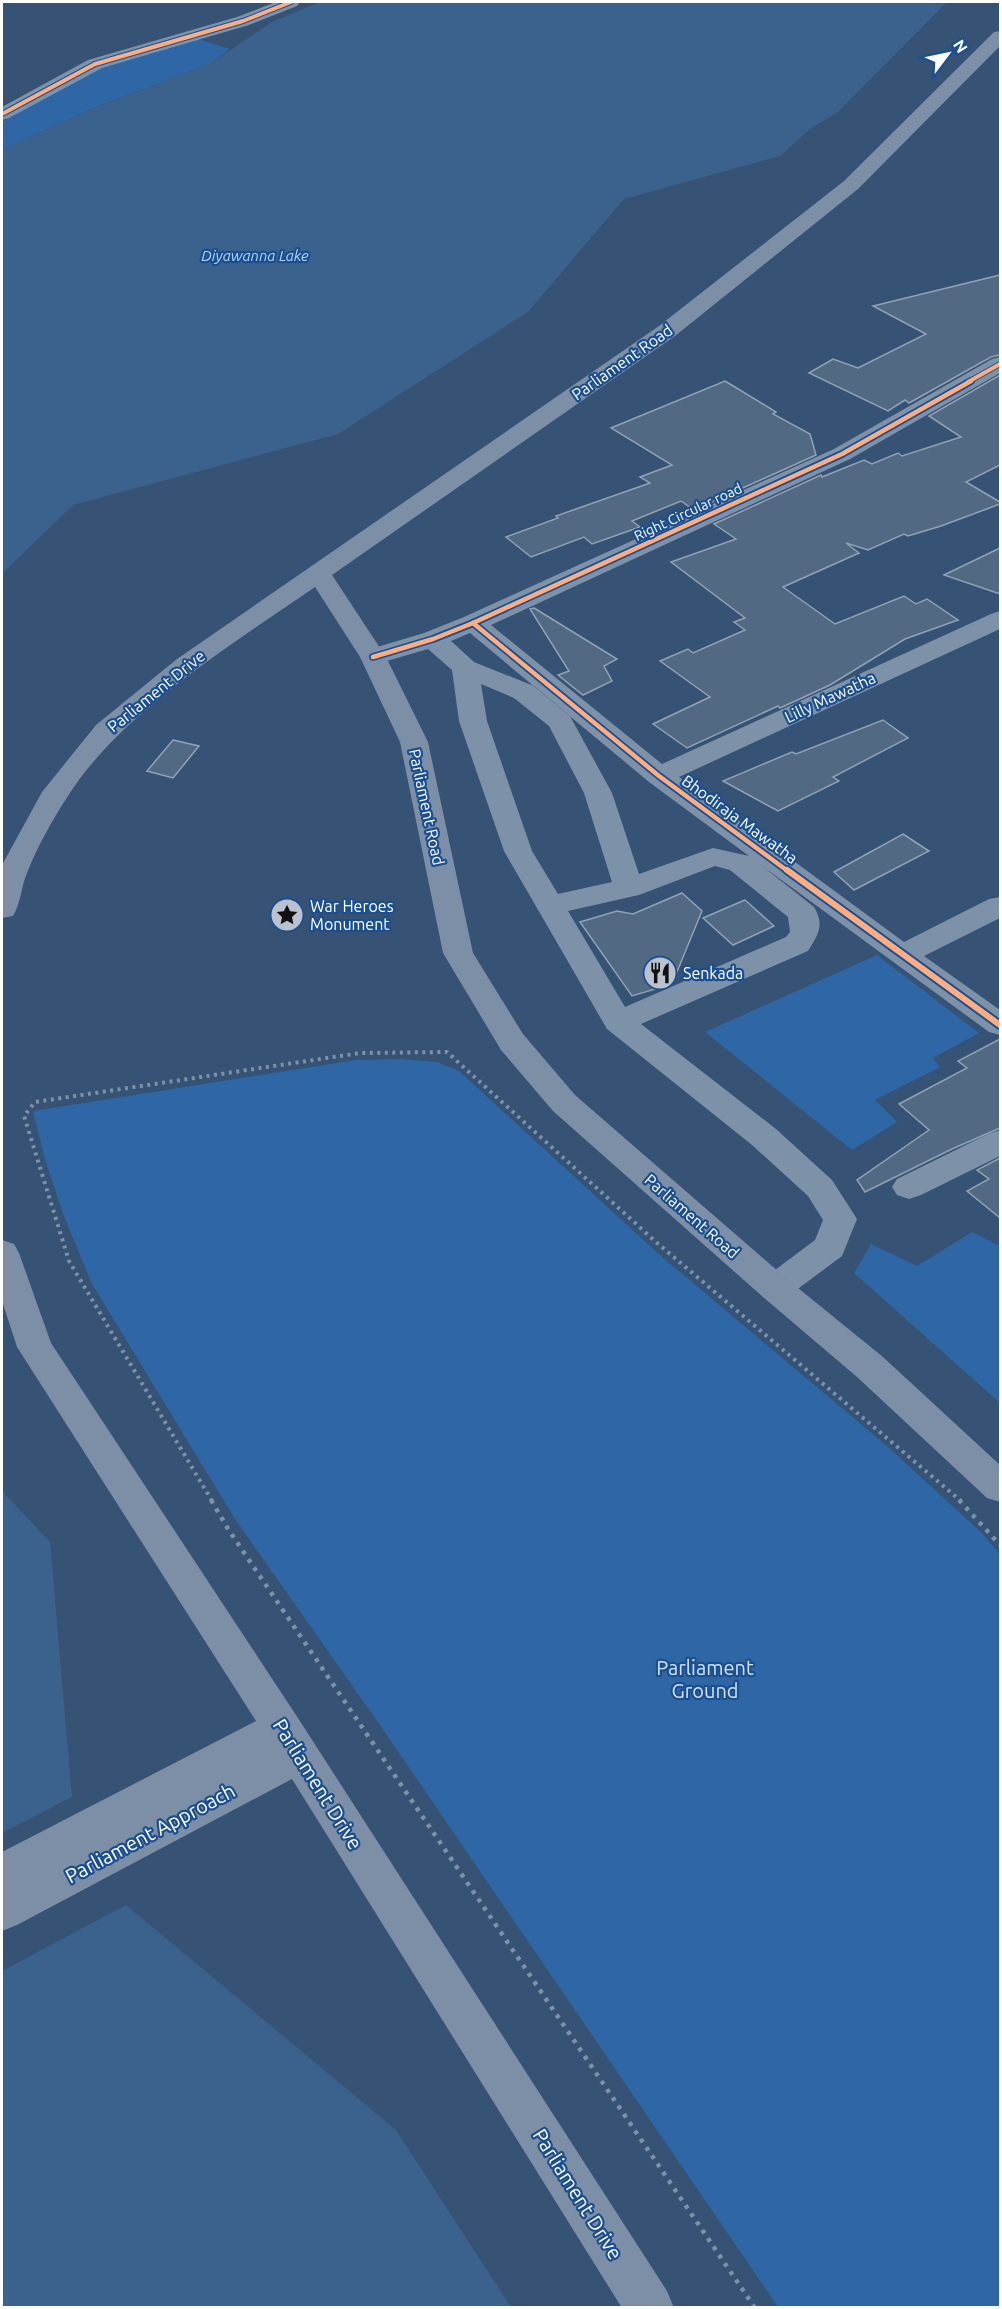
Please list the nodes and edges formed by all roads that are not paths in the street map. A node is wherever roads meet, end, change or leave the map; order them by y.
1 (291, 2) edge
2 (1000, 36) edge
3 (2, 114) edge
4 (1000, 364) edge
5 (319, 574) junction
6 (1000, 619) edge
7 (472, 623) junction
8 (433, 639) junction
9 (373, 657) junction
10 (465, 668) junction
11 (659, 776) junction
12 (629, 888) junction
13 (549, 906) junction
14 (1000, 906) edge
15 (2, 909) edge
16 (902, 955) junction
17 (618, 1022) junction
18 (1000, 1025) edge
19 (1000, 1142) edge
20 (909, 1187) dead end
21 (2, 1253) edge
22 (775, 1288) junction
23 (1000, 1487) edge
24 (291, 1741) junction
25 (2, 1873) edge
26 (2, 1911) edge
27 (650, 2307) edge

1 - 3 street
2 - 5 main road, Parliament Road
4 - 7 street, Right Circular road
5 - 9 main road, Parliament Road
5 - 15 main road, Parliament Drive
6 - 11 street, Lilly Mawatha
7 - 8 street, Right Circular road
7 - 11 street, Bhodiraja Mawatha
8 - 9 street, Right Circular road
8 - 10 street
9 - 22 main road, Parliament Road
10 - 12 street
10 - 13 street
11 - 16 street, Bhodiraja Mawatha
12 - 13 street
12 - 17 street
13 - 17 street
14 - 16 street
16 - 18 street, Bhodiraja Mawatha
17 - 22 street
19 - 20 street
21 - 24 main road, Parliament Drive
22 - 23 main road, Parliament Road
24 - 25 main road, Parliament Approach
24 - 26 main road, Parliament Approach
24 - 27 main road, Parliament Drive

